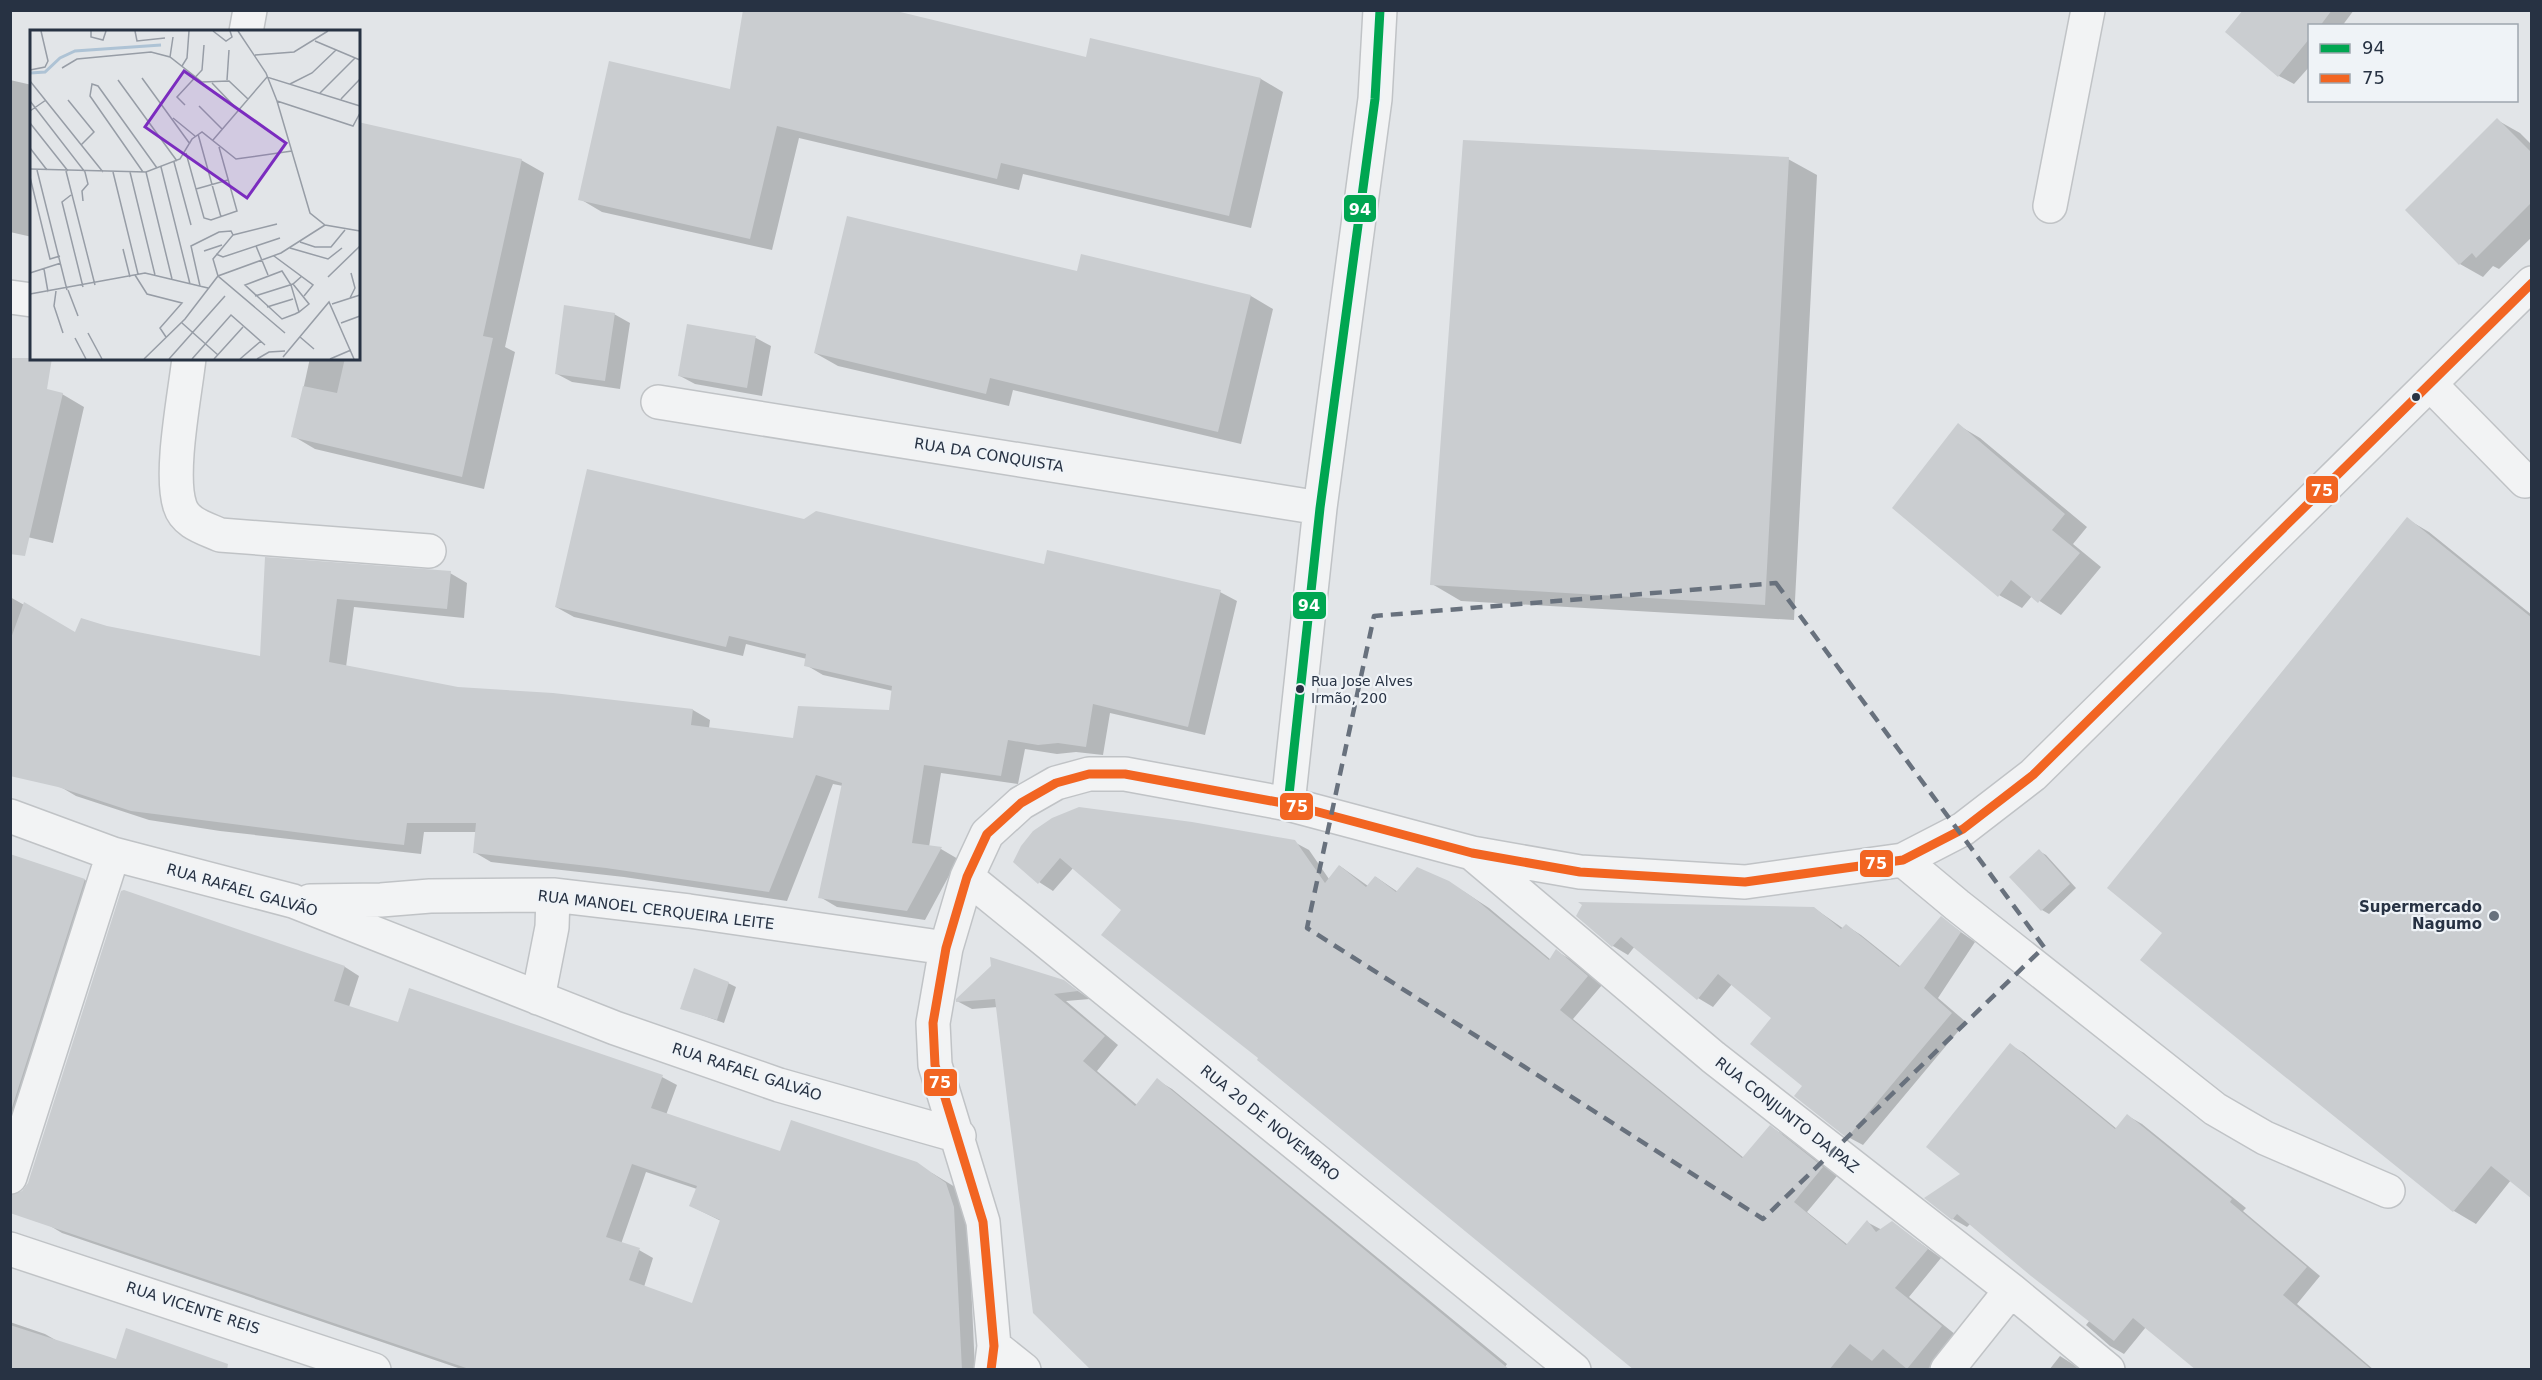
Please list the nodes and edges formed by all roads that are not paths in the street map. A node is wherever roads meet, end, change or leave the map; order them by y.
1 (250, 10) edge
2 (1380, 10) edge
3 (2088, 10) edge
4 (246, 30) edge
5 (2049, 206) dead end
6 (2532, 282) edge
7 (10, 297) edge
8 (30, 300) edge
9 (189, 360) edge
10 (2430, 384) junction
11 (658, 402) dead end
12 (2525, 481) dead end
13 (1320, 508) junction
14 (429, 551) dead end
15 (1288, 804) junction
16 (10, 816) edge
17 (1472, 853) junction
18 (113, 854) junction
19 (1903, 860) junction
20 (967, 877) junction
21 (553, 895) junction
22 (292, 901) junction
23 (946, 948) junction
24 (538, 999) junction
25 (959, 1136) junction
26 (10, 1177) edge
27 (2388, 1191) dead end
28 (10, 1249) edge
29 (2011, 1290) junction
30 (992, 1358) edge
31 (374, 1370) edge
32 (1024, 1370) edge
33 (1574, 1370) edge
34 (1947, 1370) edge
35 (2108, 1370) edge

1 - 4 street
2 - 13 street
3 - 5 street
6 - 10 street
7 - 8 street
9 - 14 street
10 - 12 street
10 - 19 street
11 - 13 street, RUA DA CONQUISTA
13 - 15 street
15 - 17 street
15 - 20 street
16 - 18 street, RUA RAFAEL GALVÃO
17 - 19 street
17 - 29 street, RUA CONJUNTO DA PAZ
18 - 22 street, RUA RAFAEL GALVÃO
18 - 26 street
19 - 27 street
20 - 23 street
20 - 33 street, RUA 20 DE NOVEMBRO
21 - 22 street, RUA MANOEL CERQUEIRA LEITE
21 - 23 street, RUA MANOEL CERQUEIRA LEITE
21 - 24 street
22 - 24 street, RUA RAFAEL GALVÃO
23 - 25 street
24 - 25 street, RUA RAFAEL GALVÃO
25 - 30 street
28 - 31 street, RUA VICENTE REIS
29 - 34 street
29 - 35 street, RUA CONJUNTO DA PAZ
30 - 32 street

